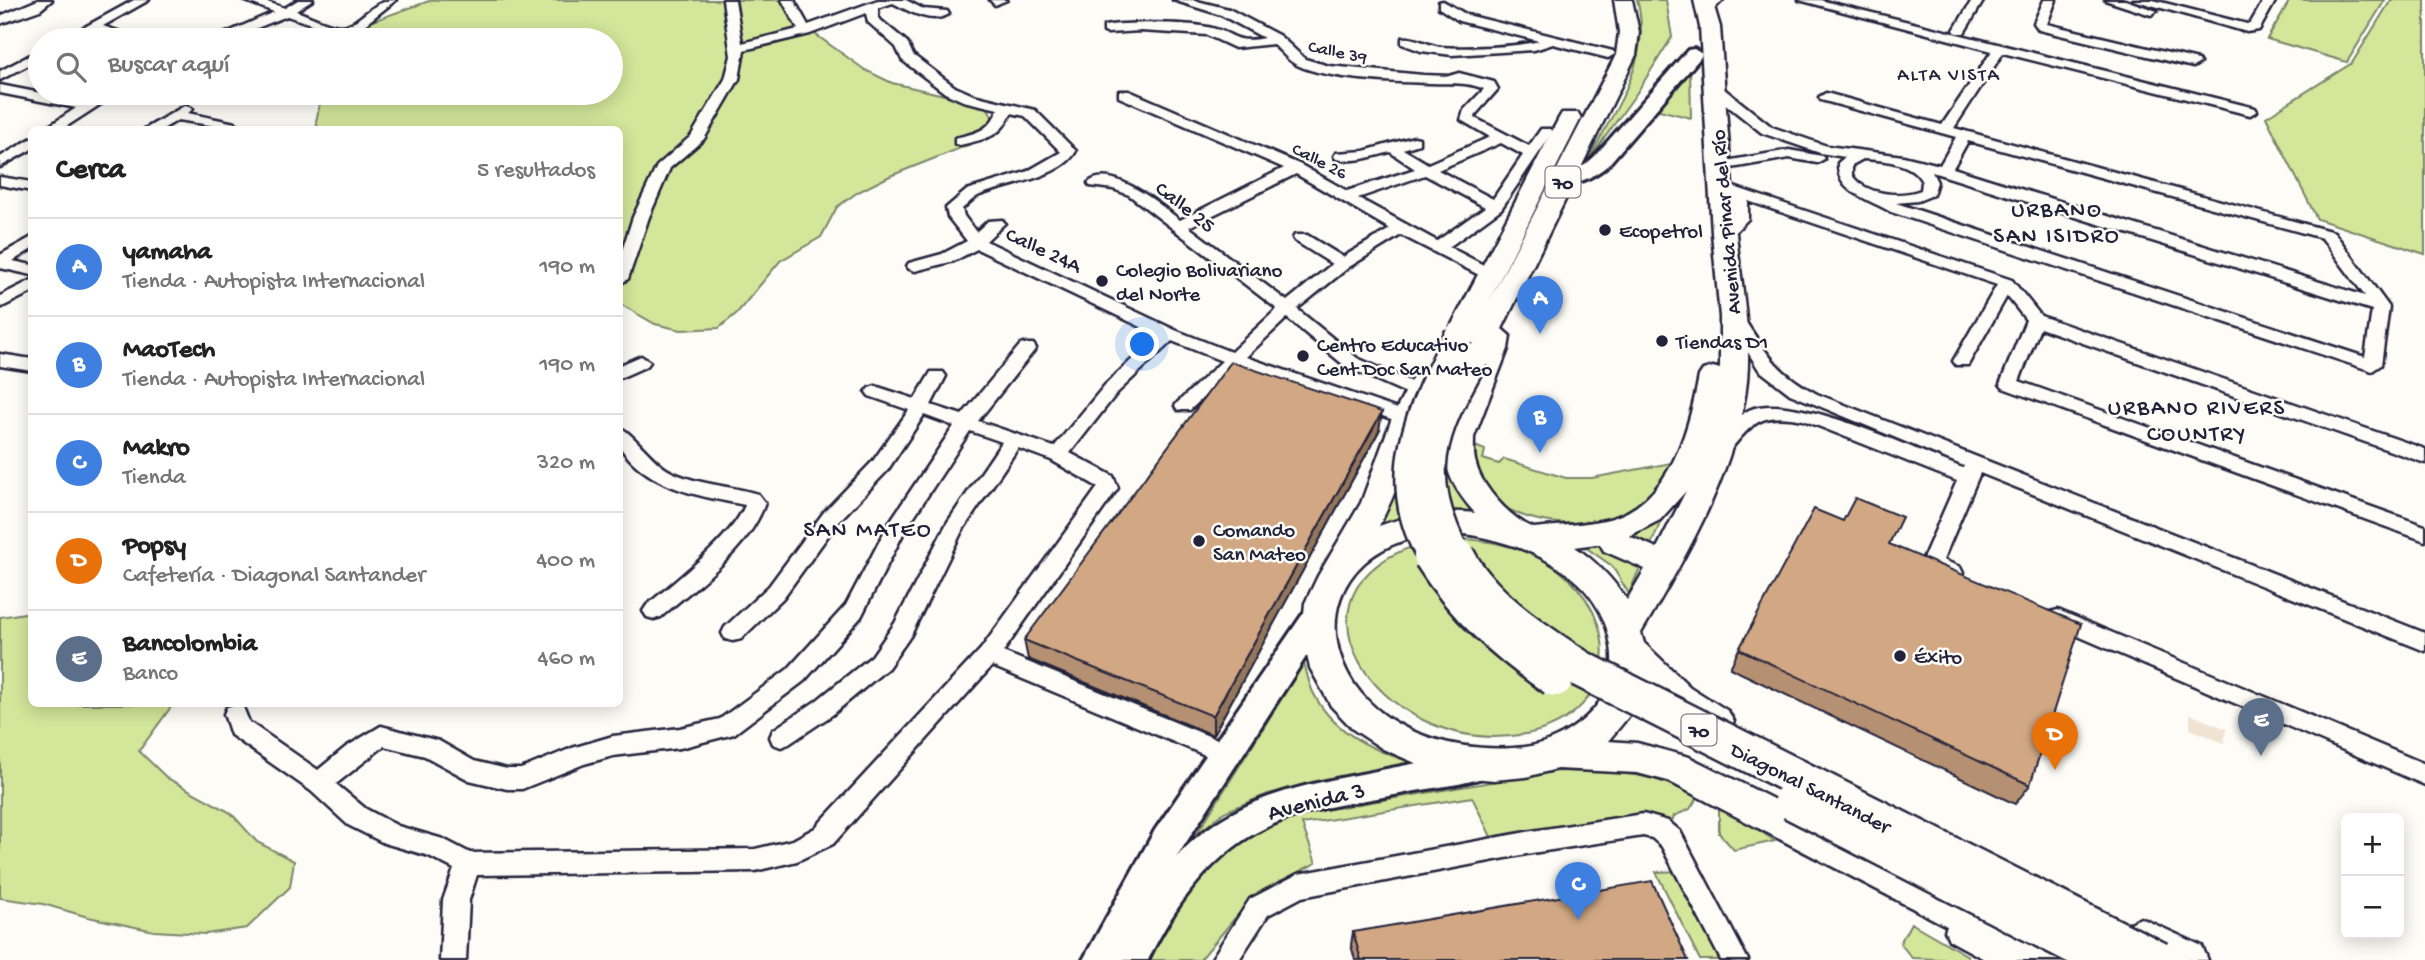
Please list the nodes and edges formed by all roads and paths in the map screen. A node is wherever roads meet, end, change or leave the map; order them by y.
1 (46, 0) edge
2 (144, 0) edge
3 (249, 0) edge
4 (307, 0) edge
5 (390, 0) edge
6 (729, 0) edge
7 (788, 0) edge
8 (889, 0) edge
9 (897, 0) edge
10 (1180, 0) edge
11 (1608, 0) edge
12 (1623, 0) edge
13 (1805, 0) edge
14 (1978, 0) edge
15 (2050, 0) edge
16 (2111, 0) edge
17 (2139, 0) edge
18 (2270, 0) edge
19 (1704, 2) edge
20 (1203, 4) edge
21 (1443, 5) dead end
22 (872, 8) junction
23 (284, 13) junction
24 (943, 14) dead end
25 (3, 16) edge
26 (92, 27) joint
27 (95, 28) edge
28 (246, 28) edge
29 (330, 28) edge
30 (351, 28) edge
31 (1108, 29) dead end
32 (1959, 30) dead end
33 (805, 31) junction
34 (2242, 36) dead end
35 (1275, 39) junction
36 (1407, 41) dead end
37 (1552, 41) junction
38 (737, 48) junction
39 (2000, 48) junction
40 (1608, 54) junction
41 (1694, 54) junction
42 (28, 61) edge
43 (2193, 63) dead end
44 (0, 76) edge
45 (1714, 88) junction
46 (0, 89) edge
47 (28, 94) edge
48 (1125, 94) dead end
49 (1826, 97) dead end
50 (82, 105) edge
51 (193, 105) dead end
52 (87, 106) joint
53 (1006, 107) junction
54 (2250, 111) dead end
55 (176, 115) junction
56 (209, 122) junction
57 (1949, 125) dead end
58 (55, 126) edge
59 (157, 126) edge
60 (202, 126) edge
61 (230, 126) dead end
62 (1546, 132) dead end
63 (1965, 134) junction
64 (1500, 138) junction
65 (960, 141) dead end
66 (1414, 141) dead end
67 (28, 145) edge
68 (1391, 148) junction
69 (1531, 153) junction
70 (1861, 155) junction
71 (1341, 156) dead end
72 (1903, 160) junction
73 (0, 163) edge
74 (1296, 168) junction
75 (1427, 170) junction
76 (1944, 170) junction
77 (1844, 176) junction
78 (1563, 180) junction
79 (0, 181) edge
80 (1728, 182) junction
81 (1095, 183) dead end
82 (28, 186) edge
83 (1871, 194) junction
84 (1348, 196) junction
85 (1496, 206) junction
86 (997, 223) dead end
87 (1177, 227) junction
88 (1401, 229) junction
89 (1301, 238) dead end
90 (976, 242) junction
91 (28, 245) edge
92 (1437, 248) junction
93 (0, 263) edge
94 (1343, 264) junction
95 (915, 266) dead end
96 (28, 269) edge
97 (623, 270) edge
98 (1491, 275) junction
99 (2006, 284) junction
100 (28, 287) edge
101 (0, 303) edge
102 (1502, 303) junction
103 (2381, 307) junction
104 (1287, 309) junction
105 (1733, 316) junction
106 (2035, 320) junction
107 (1169, 334) junction
108 (1467, 338) junction
109 (1027, 348) dead end
110 (1233, 358) junction
111 (0, 360) edge
112 (1962, 361) dead end
113 (641, 362) dead end
114 (28, 364) edge
115 (623, 371) edge
116 (937, 376) dead end
117 (875, 392) dead end
118 (1419, 392) junction
119 (921, 406) junction
120 (1184, 406) dead end
121 (1406, 418) junction
122 (966, 423) junction
123 (623, 438) edge
124 (1014, 439) junction
125 (1058, 455) junction
126 (1932, 455) junction
127 (2425, 456) edge
128 (1714, 457) junction
129 (1971, 471) junction
130 (1610, 530) junction
131 (2425, 534) edge
132 (1525, 536) junction
133 (1665, 564) junction
134 (1343, 565) junction
135 (1969, 580) edge
136 (2032, 607) edge
137 (654, 611) dead end
138 (1320, 613) junction
139 (733, 632) dead end
140 (1627, 640) junction
141 (2425, 642) edge
142 (989, 655) junction
143 (235, 714) dead end
144 (781, 737) dead end
145 (1226, 753) junction
146 (1558, 754) junction
147 (1486, 765) junction
148 (2425, 775) edge
149 (320, 784) junction
150 (1735, 797) junction
151 (468, 864) junction
152 (1997, 957) edge
153 (453, 960) edge
154 (1101, 960) edge
155 (1130, 960) edge
156 (1224, 960) edge
157 (1735, 960) edge
158 (2053, 960) edge
159 (2103, 960) edge
160 (2159, 960) edge
161 (2188, 960) edge

1 - 25 street
2 - 26 street
3 - 23 street
4 - 23 street
5 - 30 street
6 - 38 street
7 - 33 street
8 - 22 street
9 - 24 street
10 - 20 street, Calle 39
11 - 40 main road, 70
12 - 78 main road, 70
13 - 39 street
14 - 32 street
15 - 43 street
16 - 34 street
17 - 18 street
19 - 41 main road, Avenida Pinar del Río
19 - 45 main road, Avenida Pinar del Río
20 - 35 street, Calle 39
21 - 37 street
22 - 33 street
22 - 53 street
23 - 28 street
23 - 29 street
26 - 27 street
31 - 35 street
33 - 38 street
35 - 64 street, Calle 39
36 - 37 street
37 - 40 street
38 - 97 street
39 - 54 street
39 - 57 street
40 - 98 main road, 70
41 - 78 street
41 - 130 main road, Avenida Pinar del Río
42 - 44 street
45 - 70 street
45 - 80 main road, Avenida Pinar del Río
46 - 47 street
48 - 74 street, Calle 26
49 - 63 street
50 - 52 street
51 - 55 street
52 - 58 street
53 - 65 street
53 - 90 street
55 - 56 street
55 - 59 street
56 - 60 street
56 - 61 street
62 - 69 street
63 - 76 street
63 - 103 street
64 - 69 street
64 - 75 street
66 - 68 street
67 - 73 street
68 - 71 street
68 - 75 street
69 - 85 street
70 - 72 street
70 - 77 street
72 - 76 street
72 - 83 street
74 - 84 street, Calle 26
74 - 87 street
75 - 84 street
75 - 85 street
76 - 103 street
77 - 80 street
77 - 83 street
78 - 102 main road, 70
79 - 82 street
80 - 99 street
80 - 105 main road, Avenida Pinar del Río
81 - 87 street, Calle 25
83 - 103 street
84 - 88 street, Calle 26
85 - 92 street
86 - 90 street
87 - 104 street, Calle 25
88 - 92 street, Calle 26
88 - 94 street
89 - 94 street
90 - 95 street
90 - 107 street, Calle 24A
91 - 93 street
92 - 98 street, Calle 26
93 - 96 street
94 - 104 street
98 - 108 main road, 70
99 - 106 street
99 - 112 street
100 - 101 street
102 - 108 main road, 70
102 - 132 main road
104 - 110 street
104 - 118 street, Calle 25
105 - 126 street
105 - 128 main road, Avenida Pinar del Río
106 - 127 street
106 - 131 street
107 - 110 street, Calle 24A
107 - 125 street
108 - 118 main road
108 - 159 main road, Diagonal Santander / 70, bridge
108 - 160 main road, Diagonal Santander / 70, bridge
109 - 122 street
110 - 120 street
110 - 121 street, Calle 24A
111 - 114 street
113 - 115 street
116 - 119 street
117 - 119 street
118 - 121 main road
119 - 122 street
119 - 139 street
121 - 134 main road
122 - 124 street
122 - 149 street
123 - 137 street
124 - 125 street
124 - 144 street
125 - 142 street
126 - 128 street
126 - 129 street
128 - 133 main road, Avenida Pinar del Río
129 - 135 street
129 - 141 street
130 - 132 main road, Avenida Pinar del Río
130 - 133 main road
132 - 134 main road
132 - 140 main road
133 - 140 main road, Avenida Pinar del Río
134 - 138 main road
136 - 148 street
138 - 145 main road
138 - 147 main road
140 - 146 main road
140 - 161 main road
142 - 145 street
142 - 151 street
143 - 149 street
145 - 154 main road
146 - 147 main road
146 - 150 main road
147 - 155 main road, Avenida 3
149 - 151 street
150 - 152 street
150 - 158 main road
151 - 153 street
156 - 157 street

